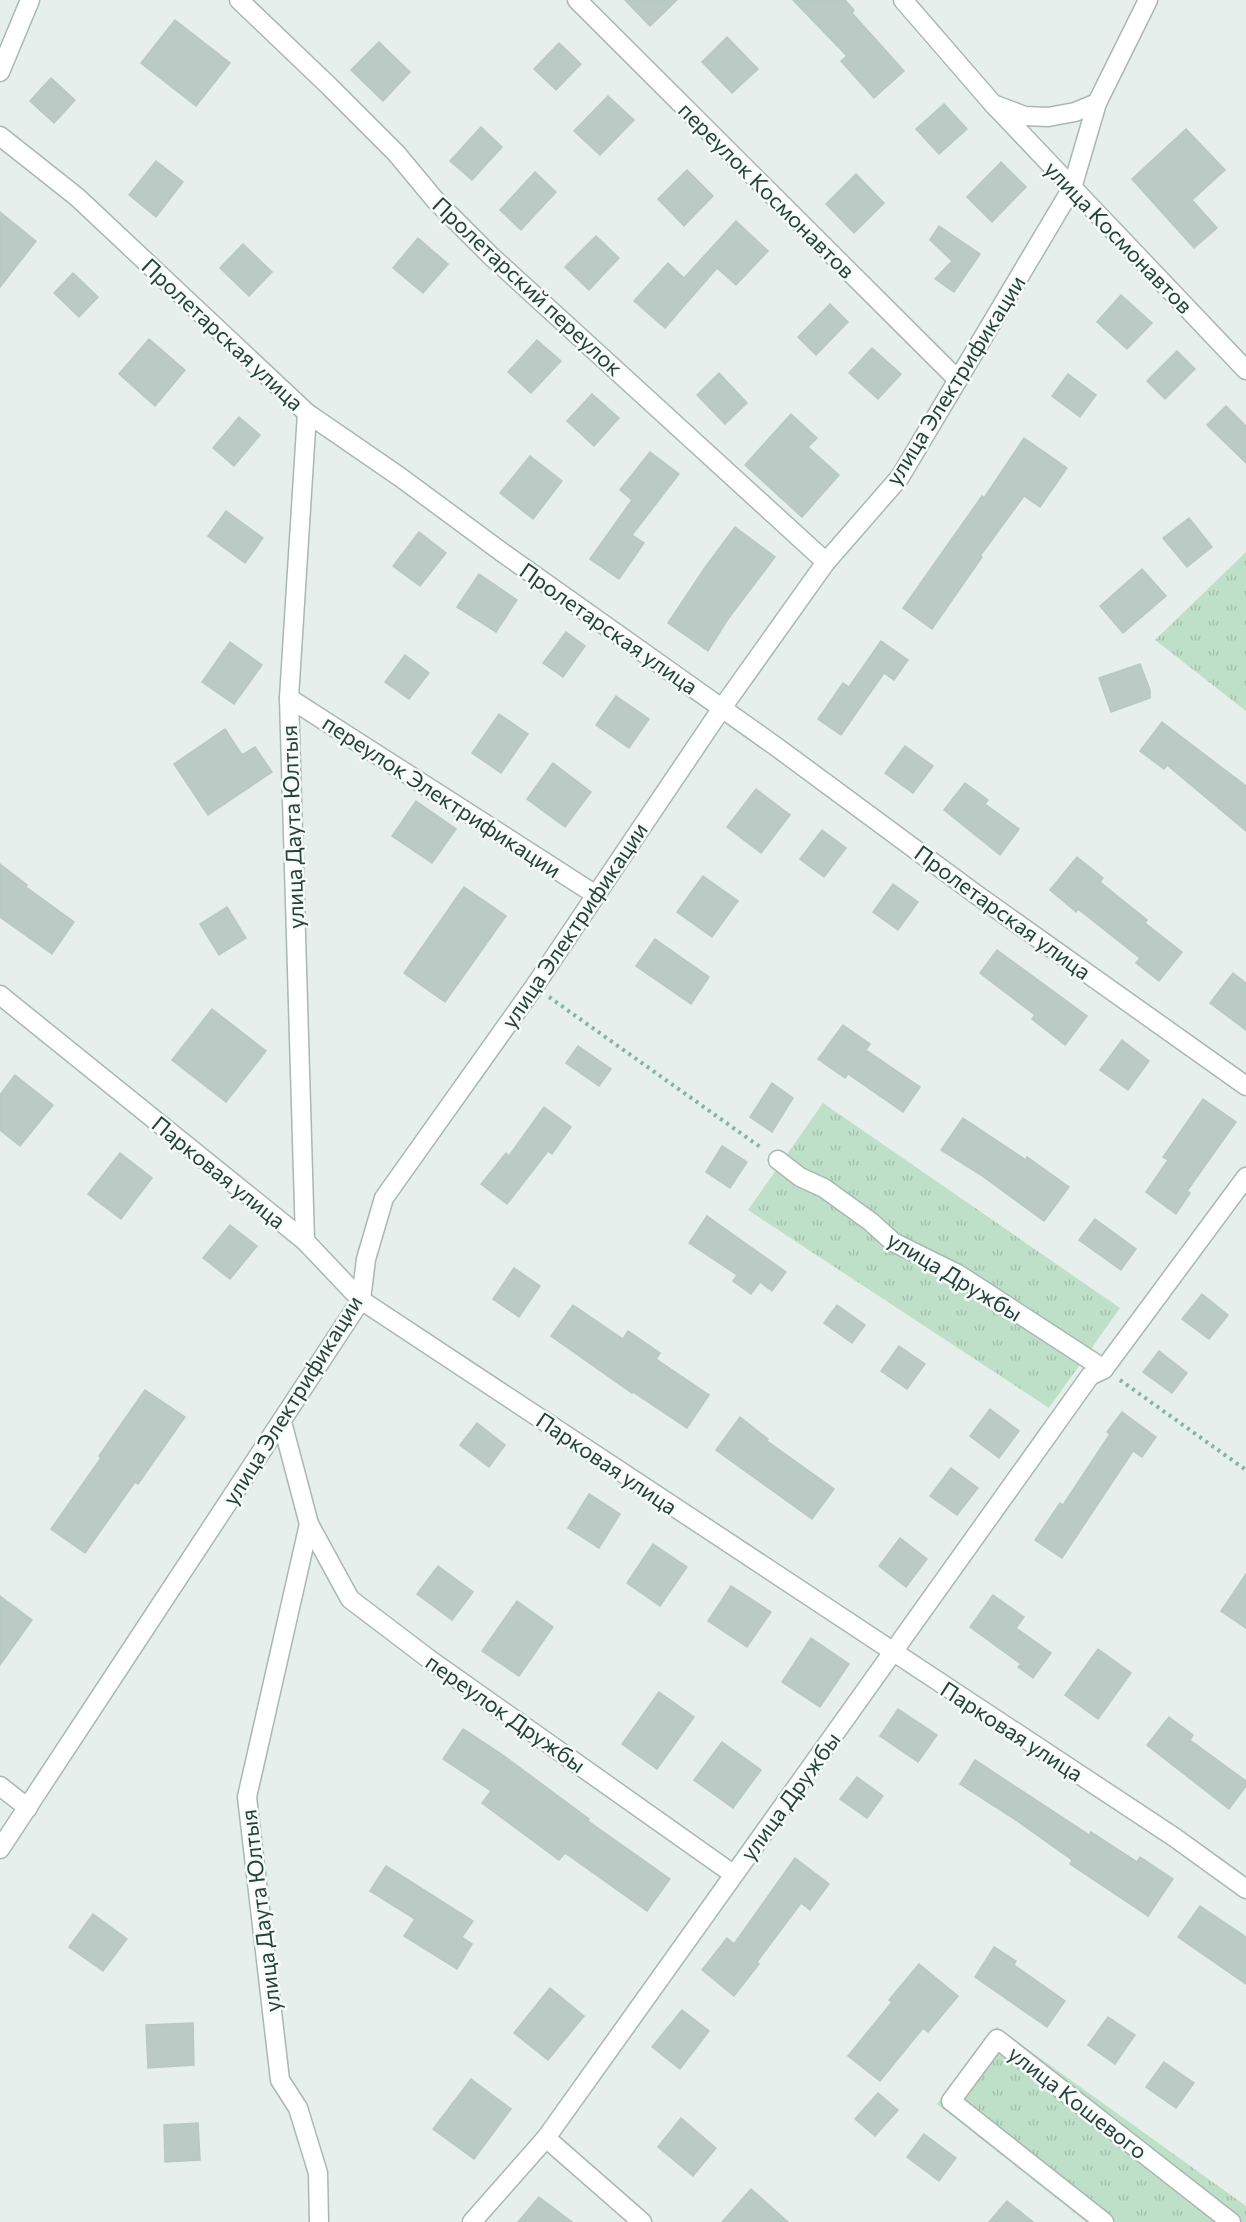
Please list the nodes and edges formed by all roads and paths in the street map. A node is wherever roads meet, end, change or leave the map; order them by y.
1 (30, 0) edge
2 (239, 0) edge
3 (577, 0) edge
4 (903, 0) edge
5 (1148, 0) edge
6 (0, 72) edge
7 (1097, 103) junction
8 (993, 104) junction
9 (0, 136) edge
10 (1072, 188) junction
11 (1246, 370) edge
12 (958, 380) junction
13 (307, 413) junction
14 (826, 562) junction
15 (289, 698) junction
16 (722, 708) junction
17 (596, 895) junction
18 (534, 987) junction
19 (0, 995) edge
20 (1246, 1086) edge
21 (778, 1160) joint
22 (1246, 1177) edge
23 (305, 1241) junction
24 (361, 1299) junction
25 (1104, 1369) junction
26 (282, 1422) junction
27 (1246, 1470) edge
28 (309, 1524) junction
29 (893, 1653) junction
30 (0, 1786) edge
31 (28, 1808) junction
32 (0, 1849) edge
33 (733, 1874) junction
34 (1246, 1889) edge
35 (546, 2138) junction
36 (320, 2222) edge
37 (472, 2222) edge
38 (642, 2222) edge
39 (1104, 2222) edge
40 (1231, 2222) edge

1 - 6 street
2 - 14 street, Пролетарский переулок
3 - 12 street, переулок Космонавтов
4 - 8 street, улица Космонавтов
5 - 7 street, улица Электрификации
7 - 8 street, улица Космонавтов
7 - 10 street, улица Электрификации
8 - 10 street, улица Космонавтов
9 - 13 street, Пролетарская улица
10 - 11 street, улица Космонавтов
10 - 12 street, улица Электрификации
12 - 14 street, улица Электрификации
13 - 15 street, улица Даута Юлтыя
13 - 16 street, Пролетарская улица
14 - 16 street, улица Электрификации
15 - 17 street, переулок Электрификации
15 - 23 street, улица Даута Юлтыя
16 - 17 street, улица Электрификации
16 - 20 street, Пролетарская улица
17 - 18 street, улица Электрификации
18 - 21 path
18 - 24 street, улица Электрификации
19 - 23 street, Парковая улица
21 - 25 street, улица Дружбы
22 - 25 street, улица Дружбы
23 - 24 street, Парковая улица
24 - 26 street, улица Электрификации
24 - 29 street, Парковая улица
25 - 27 path
25 - 29 street, улица Дружбы
26 - 28 street, улица Даута Юлтыя
26 - 31 street, улица Электрификации
28 - 33 street, переулок Дружбы
28 - 36 street, улица Даута Юлтыя
29 - 33 street, улица Дружбы
29 - 34 street, Парковая улица
30 - 31 street
31 - 32 street, улица Электрификации
33 - 35 street, улица Дружбы
35 - 37 street, улица Дружбы
35 - 38 street
39 - 40 street, улица Кошевого

